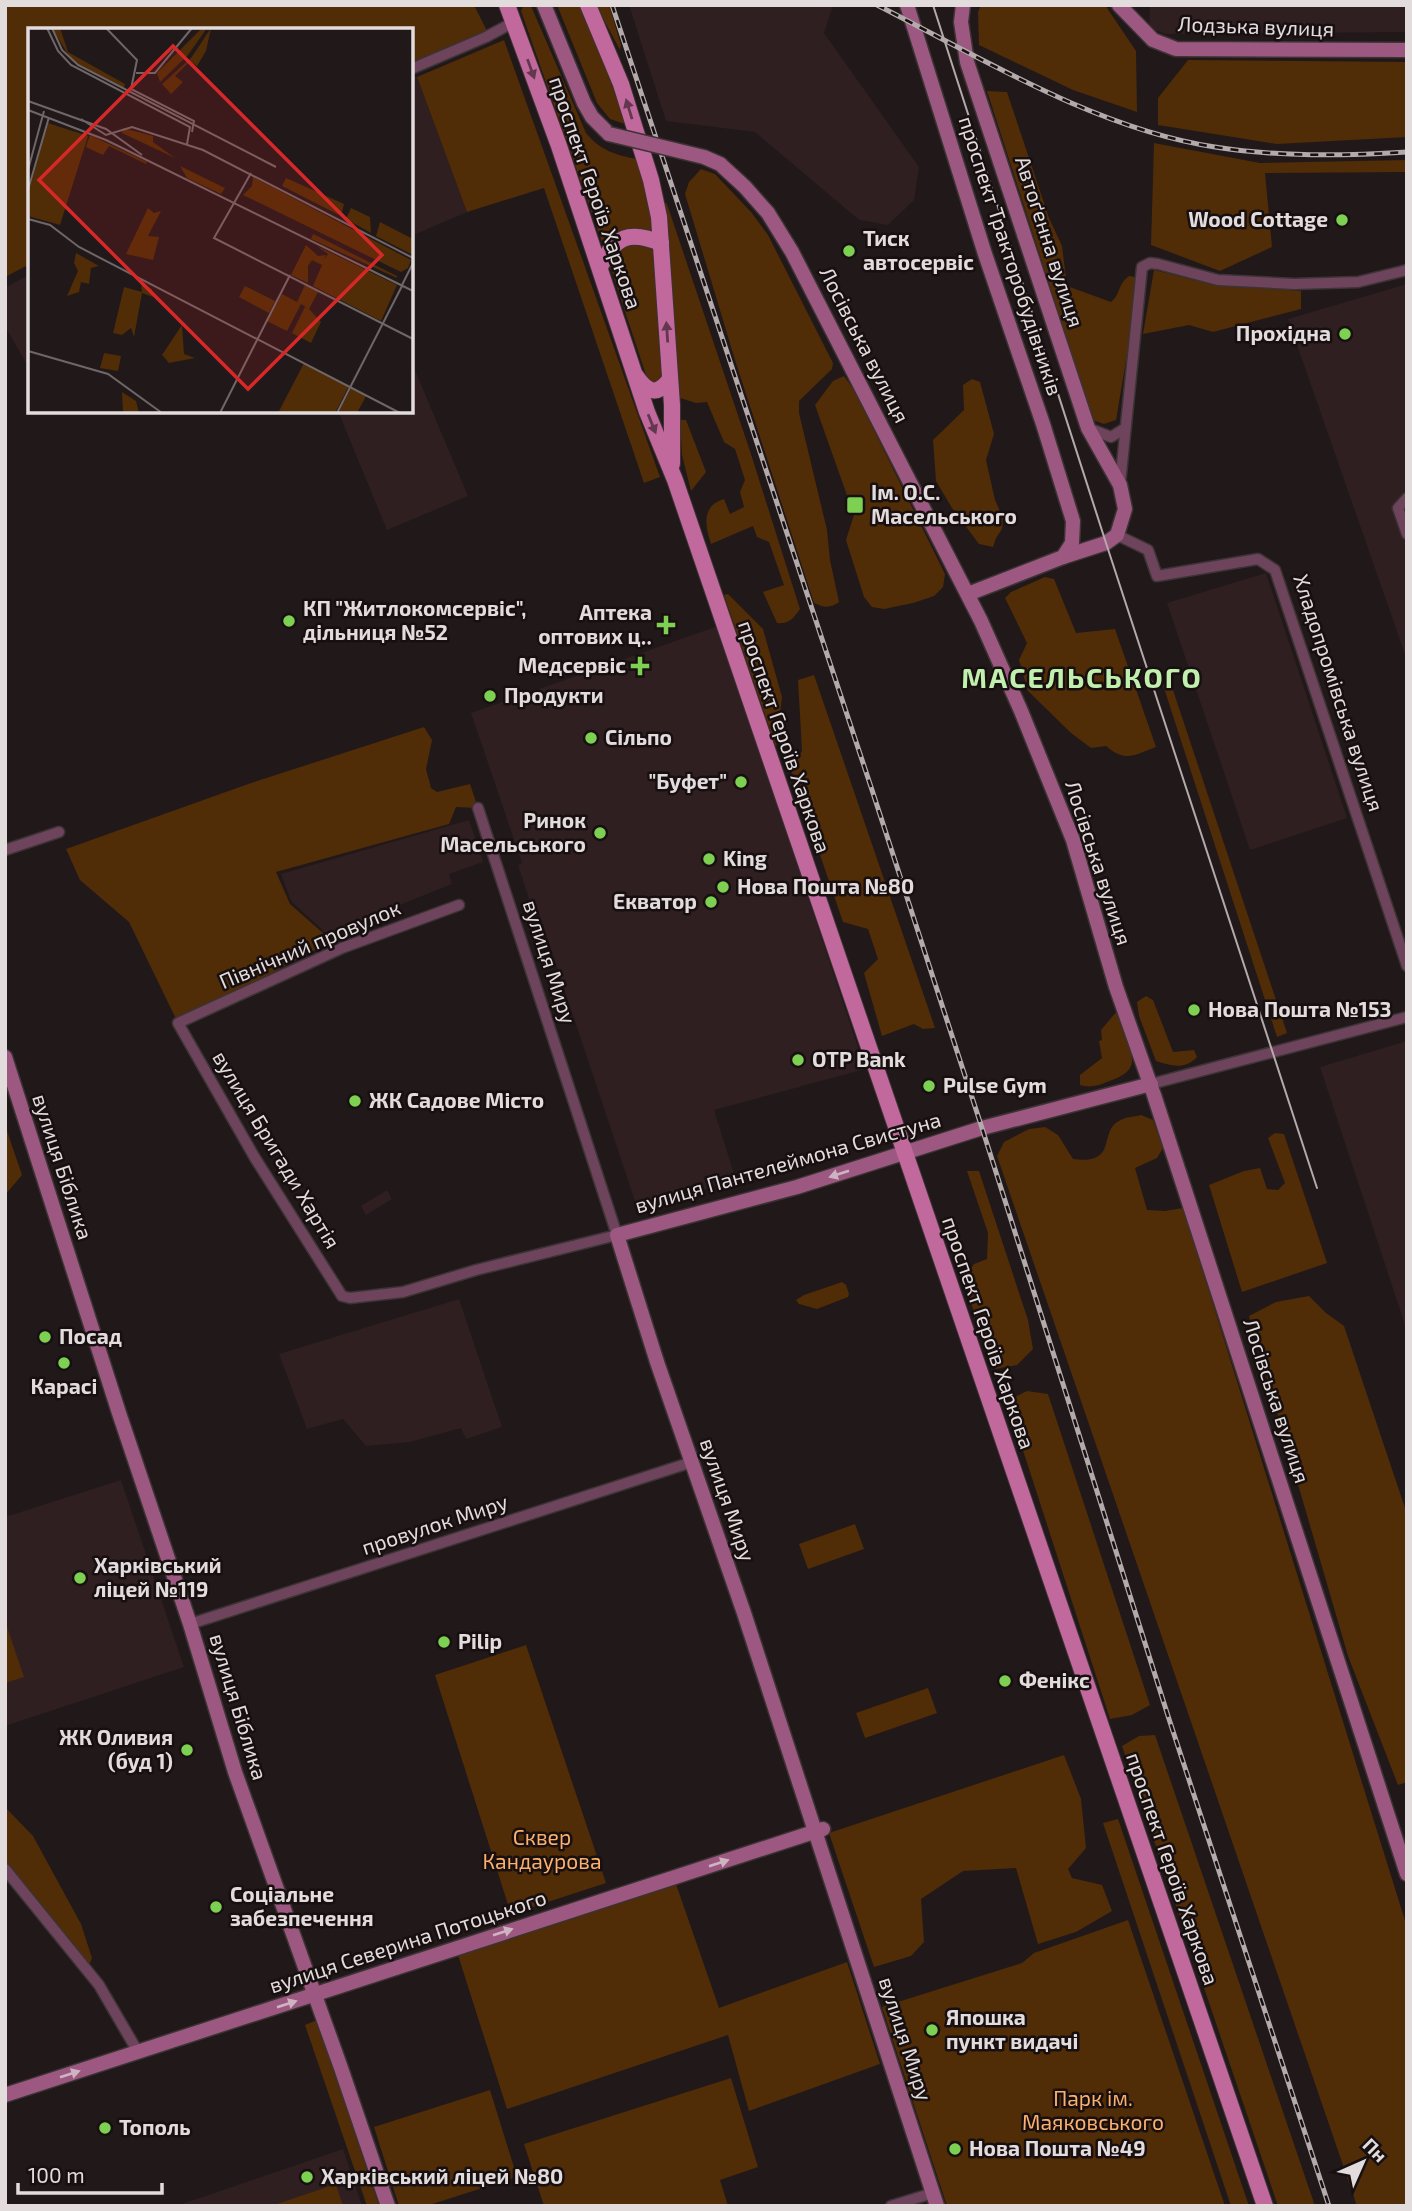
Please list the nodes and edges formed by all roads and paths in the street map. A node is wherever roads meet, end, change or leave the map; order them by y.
1 (507, 5) edge
2 (544, 5) edge
3 (588, 5) edge
4 (907, 5) edge
5 (962, 5) edge
6 (1119, 5) edge
7 (514, 22) junction
8 (1407, 50) edge
9 (413, 68) edge
10 (662, 243) junction
11 (600, 267) junction
12 (1407, 270) edge
13 (633, 371) junction
14 (670, 379) junction
15 (1088, 428) junction
16 (1124, 429) junction
17 (673, 474) junction
18 (1120, 485) junction
19 (1407, 498) edge
20 (1407, 534) edge
21 (1116, 535) junction
22 (1063, 557) junction
23 (968, 594) junction
24 (478, 808) dead end
25 (59, 832) dead end
26 (5, 850) edge
27 (459, 905) dead end
28 (1407, 966) edge
29 (1407, 1017) edge
30 (178, 1023) joint
31 (5, 1057) edge
32 (1151, 1084) junction
33 (904, 1152) junction
34 (617, 1236) junction
35 (342, 1296) joint
36 (692, 1462) junction
37 (190, 1624) junction
38 (819, 1830) junction
39 (5, 1869) edge
40 (1407, 1874) edge
41 (315, 1995) junction
42 (138, 2052) junction
43 (5, 2095) edge
44 (935, 2199) edge
45 (388, 2206) edge
46 (891, 2206) edge
47 (1265, 2206) edge

1 - 7 main road, проспект Героїв Харкова
2 - 23 street, Лосівська вулиця, bridge
10 -> 3 main road, проспект Героїв Харкова
4 - 22 street, проспект Тракторобудівників
5 - 15 street, Автоґенна вулиця
6 - 8 street, Лодзька вулиця
7 - 9 street
7 -> 11 main road, проспект Героїв Харкова
10 - 11 main road
14 -> 10 main road, проспект Героїв Харкова
11 - 13 main road, проспект Героїв Харкова
12 - 16 street
13 - 14 main road
13 -> 17 main road, проспект Героїв Харкова
14 - 17 main road, проспект Героїв Харкова
15 - 16 street
15 - 18 street, Автоґенна вулиця
16 - 18 street
17 - 33 main road, проспект Героїв Харкова
18 - 21 street
19 - 20 street
21 - 22 street
21 - 28 street, Хладопромівська вулиця
22 - 23 street
23 - 32 street, Лосівська вулиця
24 - 34 street, вулиця Миру
25 - 26 street
27 - 30 street, Північний провулок
29 - 32 street, вулиця Пантелеймона Свистуна
30 - 35 street, вулиця Бригади Хартія
31 - 37 street, вулиця Біблика
32 - 33 street, вулиця Пантелеймона Свистуна
32 - 40 street, Лосівська вулиця
33 -> 34 street, вулиця Пантелеймона Свистуна
33 - 47 main road, проспект Героїв Харкова
34 - 35 street, вулиця Пантелеймона Свистуна
34 - 36 street, вулиця Миру
36 - 37 street, провулок Миру
36 - 38 street, вулиця Миру
37 - 41 street, вулиця Біблика
41 -> 38 street, вулиця Северина Потоцького
38 - 44 street, вулиця Миру
39 - 42 street
42 -> 41 street, вулиця Северина Потоцького
41 - 45 street, вулиця Біблика
43 -> 42 street, вулиця Северина Потоцького
44 - 46 street

